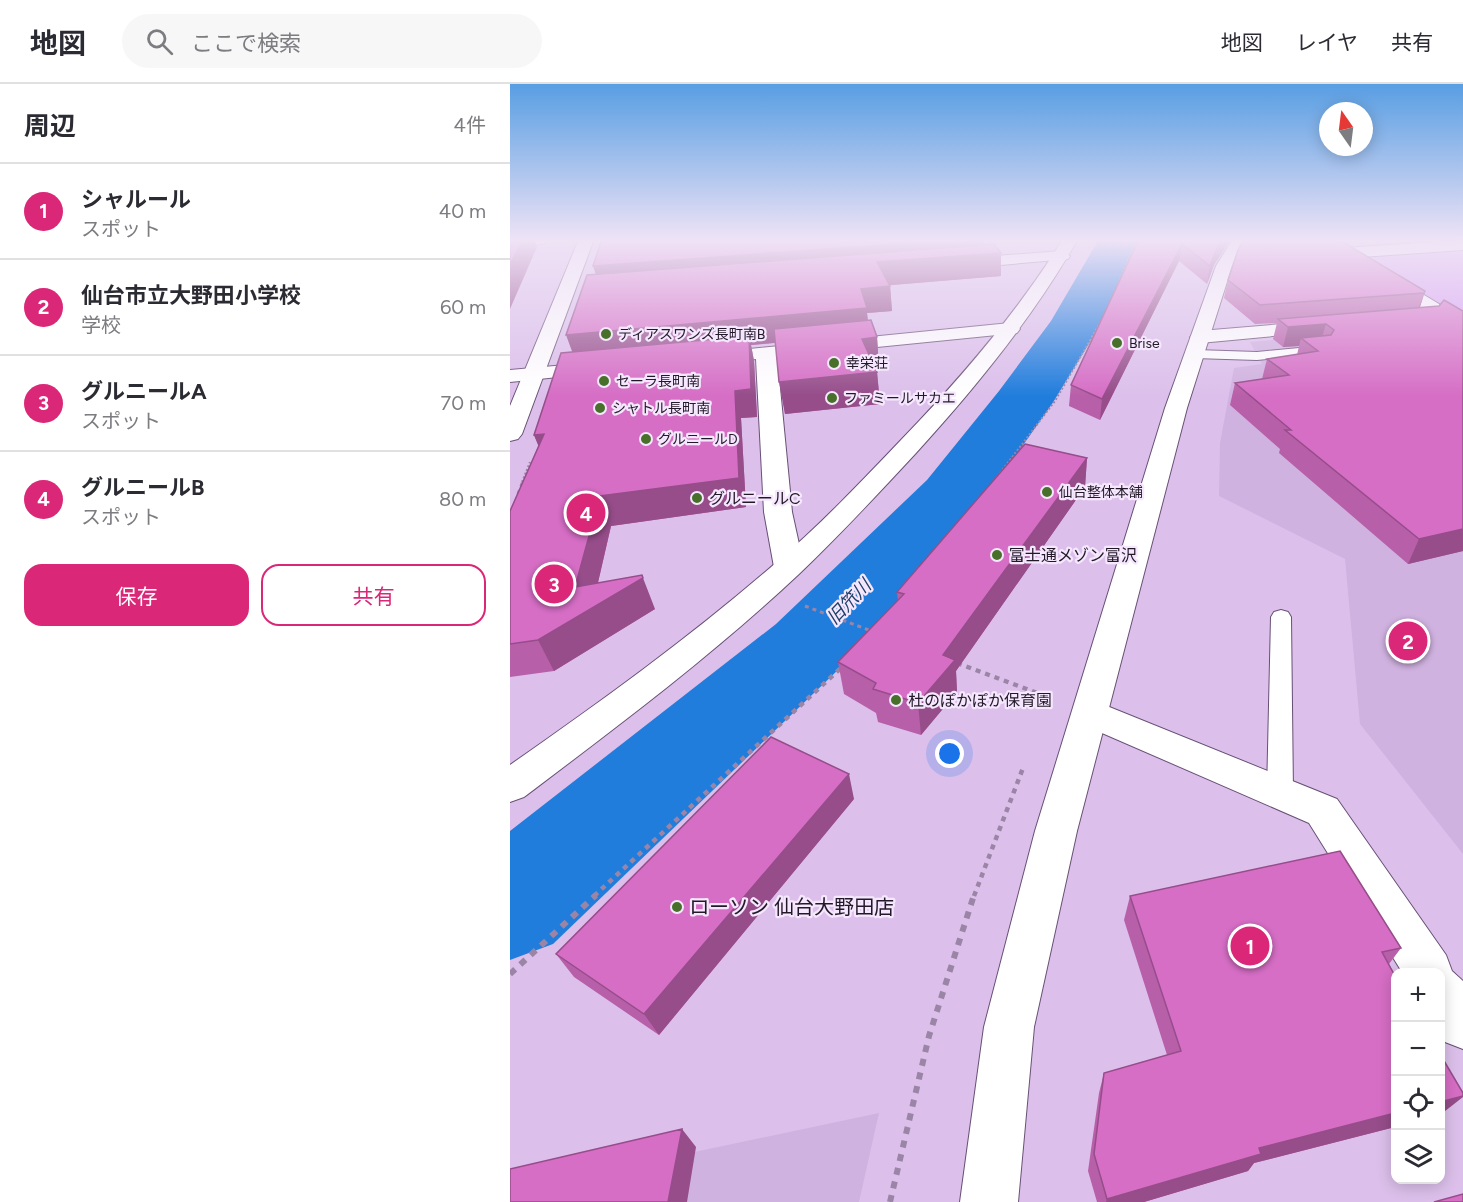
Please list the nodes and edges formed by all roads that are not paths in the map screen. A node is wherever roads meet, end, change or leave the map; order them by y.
1 (573, 291) edge
2 (1037, 291) edge
3 (1216, 291) edge
4 (1406, 291) edge
5 (1377, 322) edge
6 (1342, 325) edge
7 (1010, 329) junction
8 (1198, 345) junction
9 (1320, 350) edge
10 (766, 352) junction
11 (686, 360) edge
12 (618, 366) edge
13 (534, 374) junction
14 (510, 376) edge
15 (510, 434) edge
16 (789, 567) junction
17 (1281, 617) dead end
18 (1070, 710) junction
19 (510, 786) edge
20 (1280, 793) junction
21 (1426, 968) edge
22 (1445, 997) edge
23 (1463, 1024) edge
24 (989, 1202) edge

1 - 13 street
2 - 7 street
3 - 8 street
4 - 5 street
6 - 8 street
7 - 10 street
7 - 16 street
8 - 9 lane
8 - 18 street
10 - 11 street
10 - 16 street
12 - 13 street
13 - 14 street
13 - 15 street
16 - 19 street
17 - 20 lane
18 - 20 street
18 - 24 street
20 - 21 street
22 - 23 street

